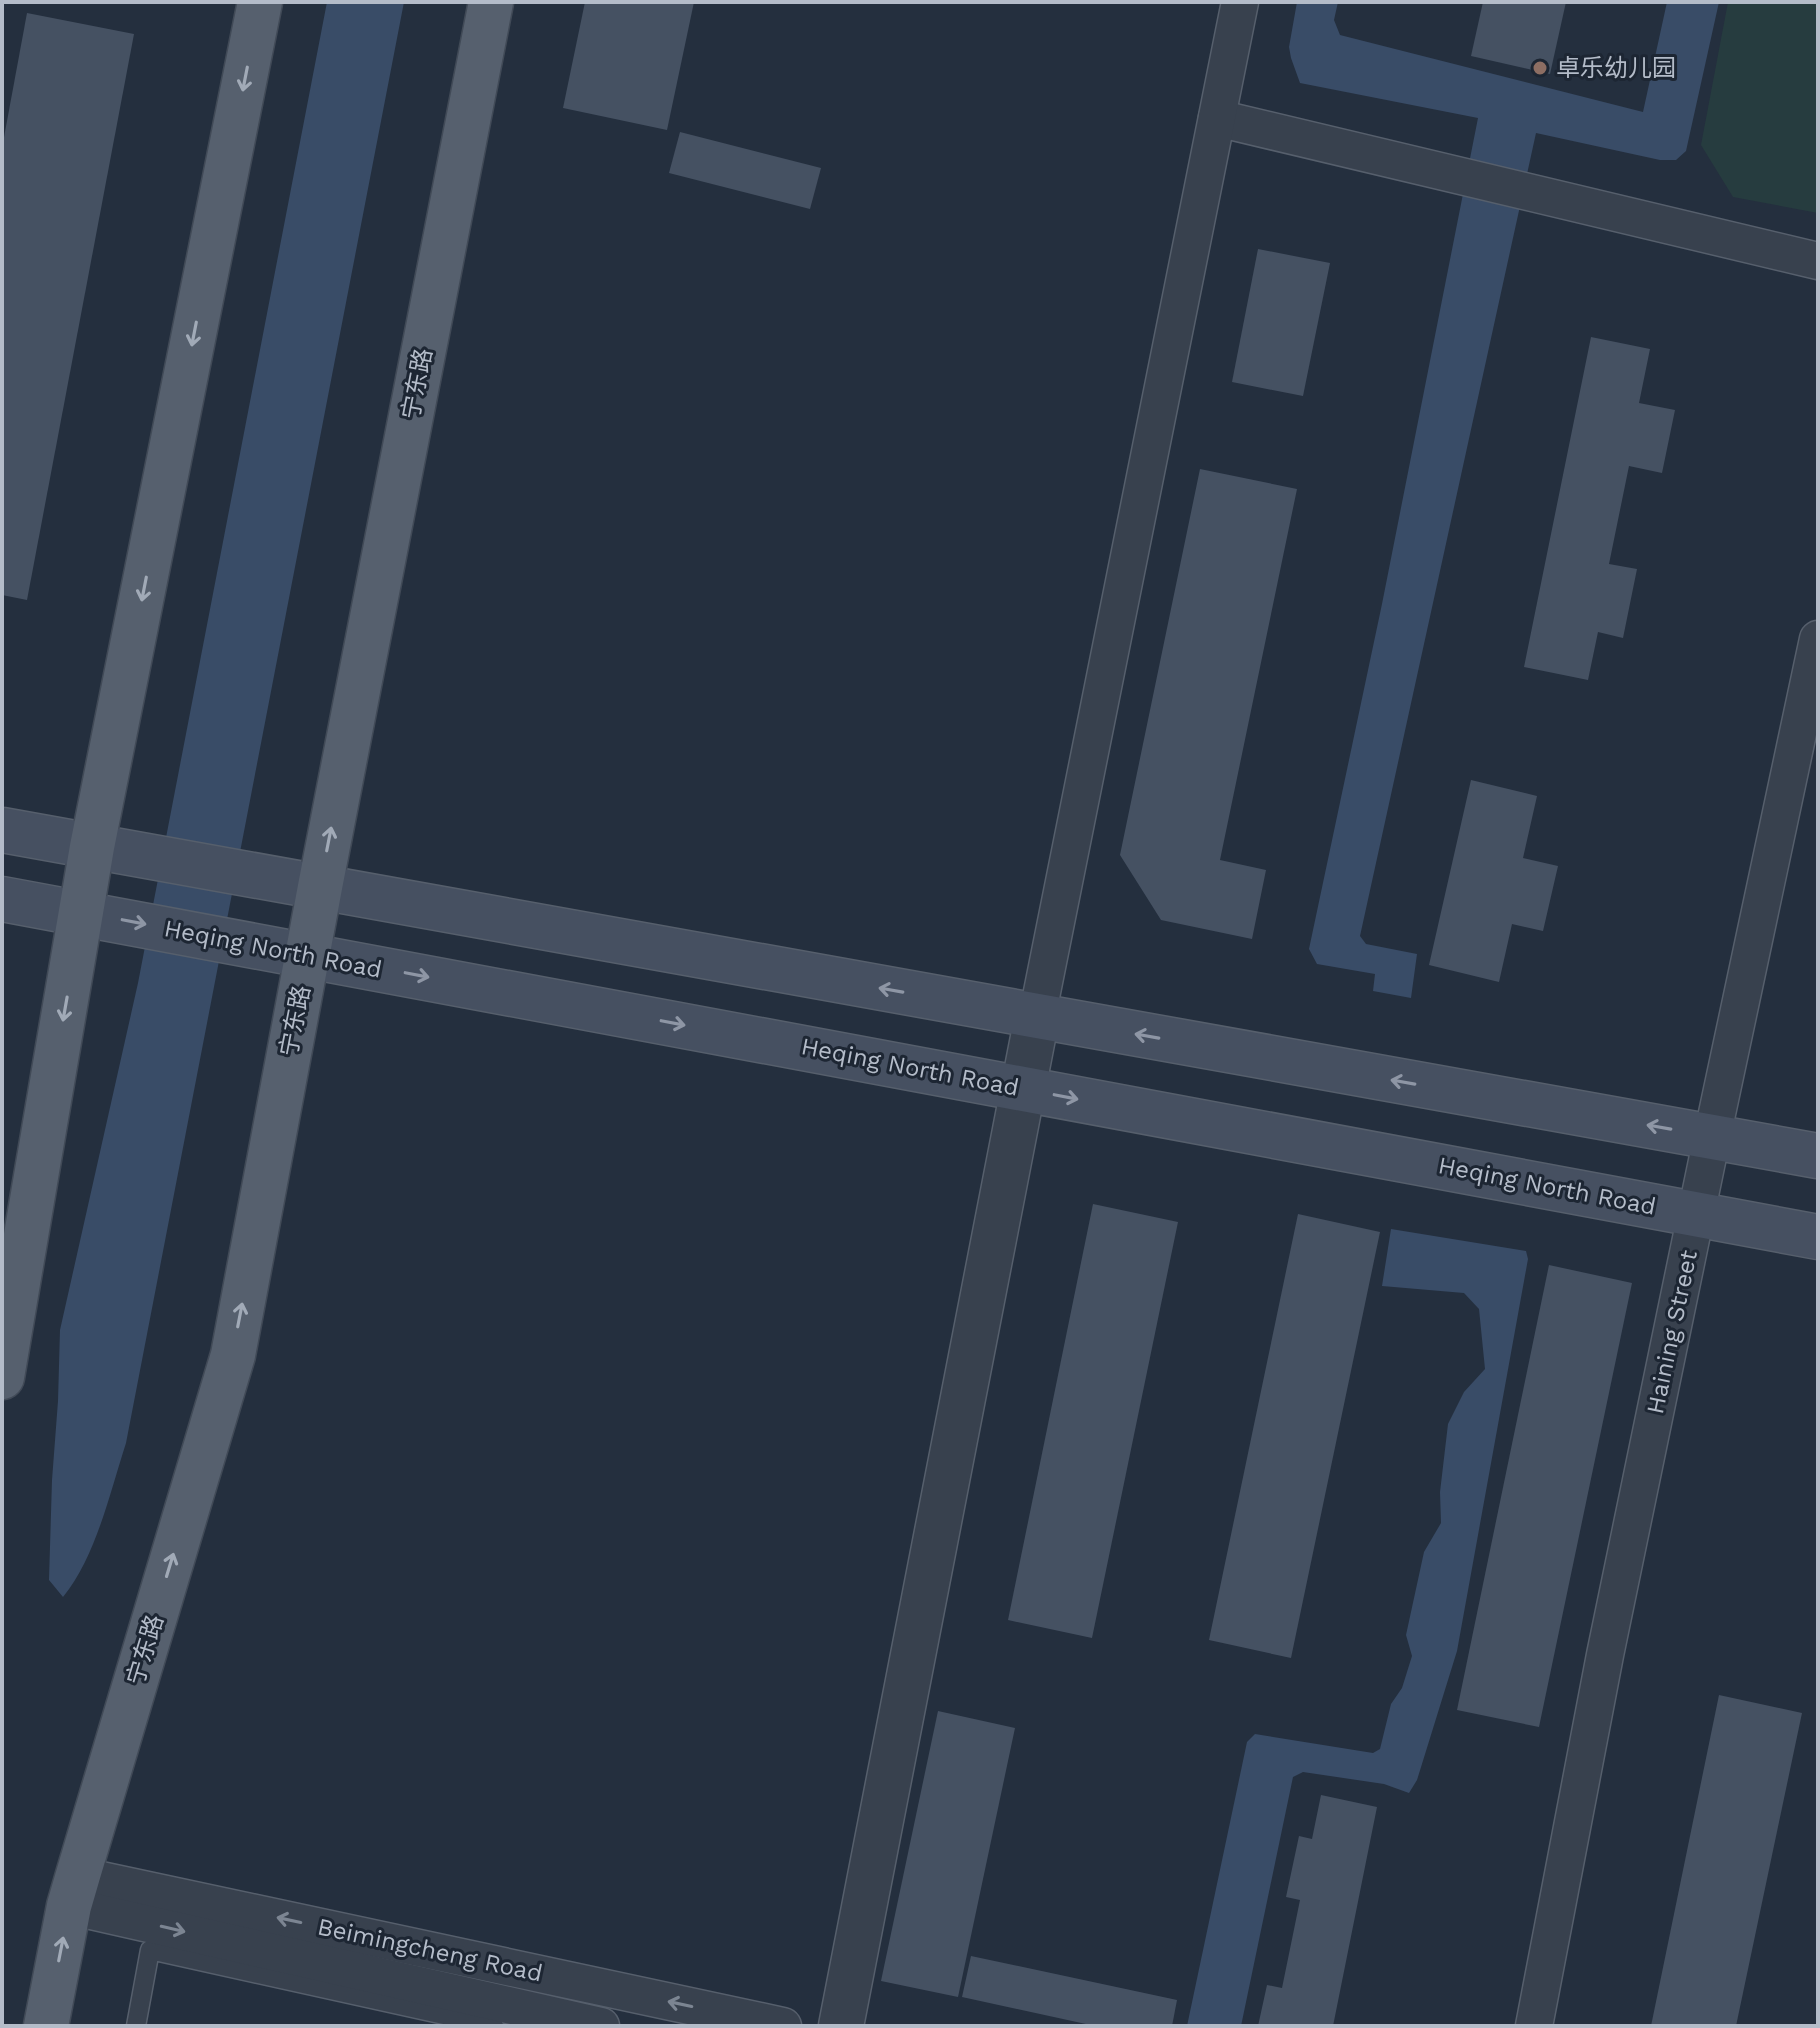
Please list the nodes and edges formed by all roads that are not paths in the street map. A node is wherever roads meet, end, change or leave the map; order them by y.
1 (260, 2) edge
2 (491, 2) edge
3 (1240, 2) edge
4 (1217, 118) junction
5 (1818, 261) edge
6 (1818, 639) edge
7 (2, 830) edge
8 (92, 847) junction
9 (320, 887) junction
10 (2, 899) edge
11 (81, 913) junction
12 (307, 955) junction
13 (1037, 1017) junction
14 (1023, 1089) junction
15 (1712, 1137) junction
16 (1818, 1156) edge
17 (1697, 1214) junction
18 (1818, 1237) edge
19 (2, 1377) edge
20 (73, 1890) junction
21 (46, 2026) edge
22 (136, 2026) edge
23 (494, 2026) edge
24 (601, 2026) edge
25 (783, 2026) edge
26 (841, 2026) edge
27 (1534, 2026) edge

1 -> 8 main road
9 -> 2 main road, 宁东路
3 - 4 street
4 - 5 street
4 - 13 street
6 - 15 street, Haining Street
7 - 8 main road
8 - 9 main road
8 - 11 main road
9 - 12 main road, 宁东路
13 -> 9 main road
10 - 11 main road, Heqing North Road
11 -> 12 main road, Heqing North Road
11 -> 19 main road
12 -> 14 main road, Heqing North Road
20 -> 12 main road, 宁东路
13 - 14 street
15 -> 13 main road
14 -> 17 main road, Heqing North Road
14 - 26 street
15 - 16 main road
15 - 17 street, Haining Street
17 - 18 main road, Heqing North Road
17 - 27 street, Haining Street
21 -> 20 main road, 宁东路
20 -> 24 street, Beimingcheng Road
25 -> 20 street, Beimingcheng Road
22 - 23 lane

